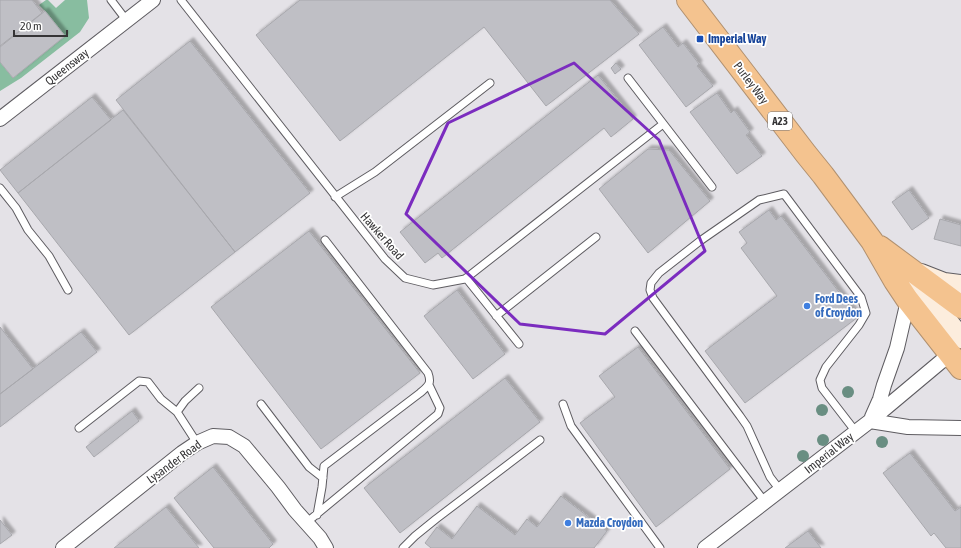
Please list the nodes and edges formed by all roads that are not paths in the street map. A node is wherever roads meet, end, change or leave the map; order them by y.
1 (111, 0) edge
2 (153, 0) edge
3 (181, 0) edge
4 (688, 0) edge
5 (127, 21) junction
6 (628, 78) dead end
7 (490, 83) dead end
8 (0, 119) edge
9 (662, 124) junction
10 (712, 187) dead end
11 (0, 188) edge
12 (335, 197) junction
13 (596, 237) dead end
14 (325, 240) dead end
15 (872, 241) junction
16 (910, 270) junction
17 (466, 278) junction
18 (961, 285) edge
19 (68, 290) dead end
20 (907, 299) junction
21 (961, 307) edge
22 (496, 316) junction
23 (635, 330) dead end
24 (519, 344) dead end
25 (958, 351) edge
26 (429, 385) junction
27 (199, 388) dead end
28 (260, 404) dead end
29 (563, 404) dead end
30 (177, 412) junction
31 (870, 421) junction
32 (79, 428) dead end
33 (961, 428) edge
34 (856, 432) junction
35 (540, 440) dead end
36 (197, 443) junction
37 (323, 478) junction
38 (780, 490) junction
39 (765, 502) junction
40 (311, 519) junction
41 (63, 548) edge
42 (326, 548) edge
43 (403, 548) edge
44 (660, 548) edge
45 (705, 548) edge

1 - 5 lane
2 - 5 street, Queensway
3 - 12 lane, Hawker Road
4 - 15 highway, Purley Way / A23
5 - 8 street, Queensway
6 - 9 lane
7 - 12 lane
9 - 10 lane
9 - 17 lane, Hawker Road
11 - 19 lane
12 - 17 lane, Hawker Road
13 - 22 lane
14 - 26 lane
15 - 16 highway, Purley Way / A23
15 - 20 highway, Purley Way / A23
16 - 18 street
16 - 21 highway, Purley Way / A23
16 - 25 street
17 - 22 lane
20 - 25 highway, Purley Way / A23
20 - 31 street
22 - 24 lane
23 - 39 lane
25 - 31 street, Imperial Way
26 - 37 lane
26 - 40 lane
27 - 30 lane
28 - 37 lane
29 - 44 lane
30 - 32 lane
30 - 36 lane
31 - 33 street
31 - 34 street, Imperial Way
34 - 38 street, Imperial Way
34 - 38 lane
35 - 43 lane
36 - 40 street, Lysander Road
36 - 41 street, Lysander Road
37 - 40 lane
38 - 39 street, Imperial Way
39 - 45 street, Imperial Way
40 - 42 street, Lysander Road

